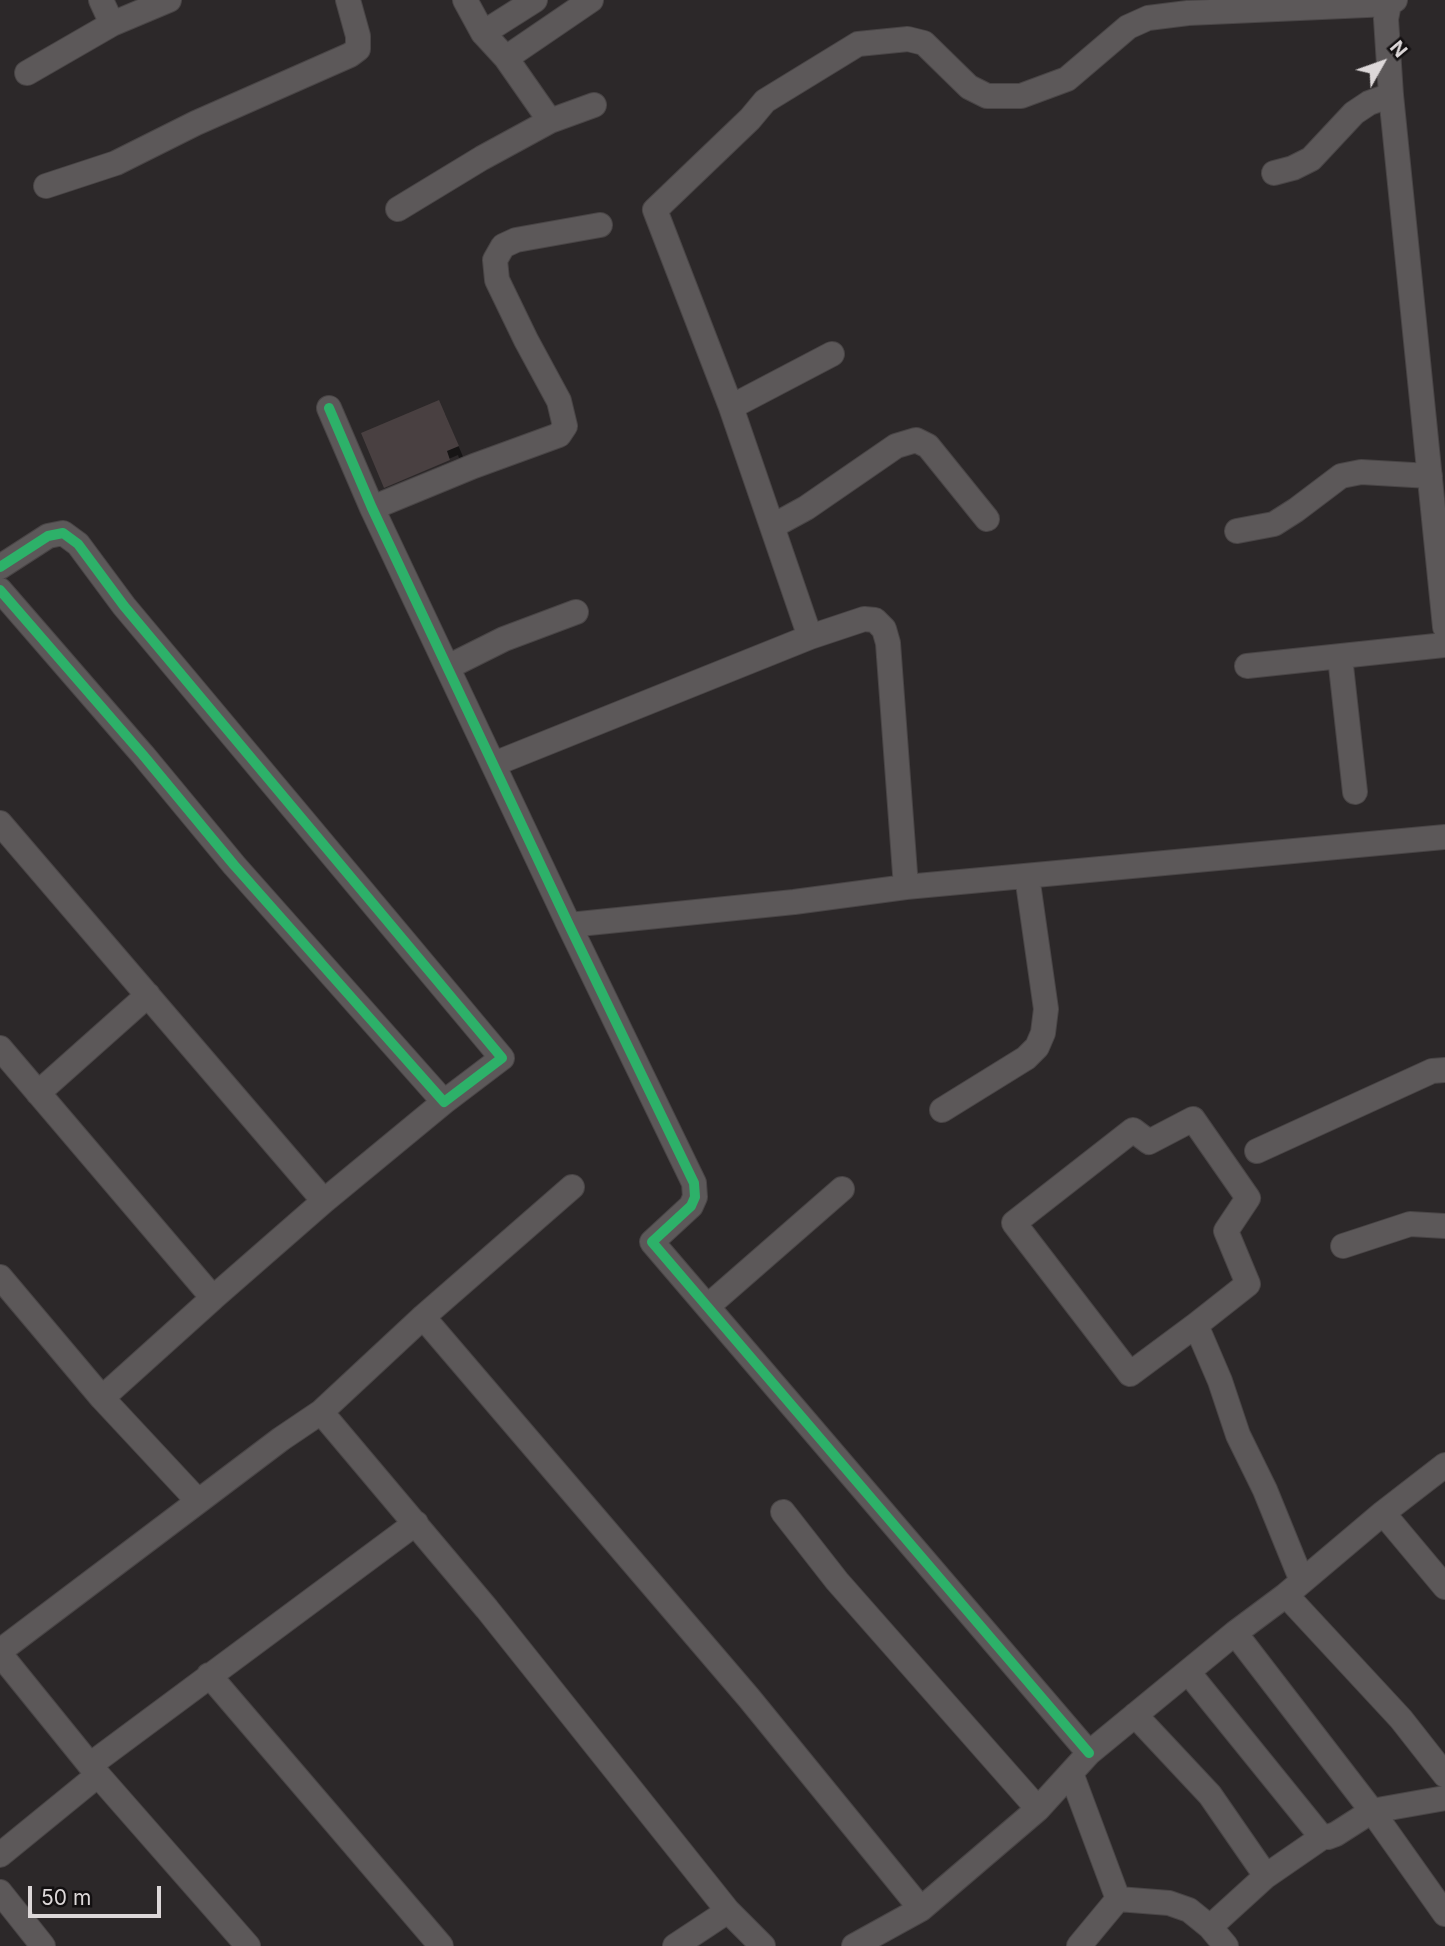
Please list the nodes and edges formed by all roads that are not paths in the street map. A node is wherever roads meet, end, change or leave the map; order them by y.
1 (101, 0) edge
2 (169, 0) edge
3 (348, 0) edge
4 (465, 0) edge
5 (535, 0) edge
6 (584, 2) edge
7 (1392, 2) edge
8 (112, 24) junction
9 (483, 33) junction
10 (506, 58) junction
11 (27, 72) dead end
12 (1391, 95) junction
13 (594, 105) dead end
14 (550, 121) junction
15 (1273, 173) dead end
16 (46, 186) dead end
17 (398, 209) dead end
18 (600, 225) dead end
19 (832, 354) dead end
20 (731, 407) junction
21 (329, 408) dead end
22 (1430, 476) junction
23 (372, 508) junction
24 (987, 519) dead end
25 (773, 526) junction
26 (1237, 531) dead end
27 (0, 567) edge
28 (0, 590) edge
29 (576, 612) dead end
30 (1445, 627) edge
31 (810, 637) junction
32 (1445, 645) edge
33 (1340, 657) junction
34 (1247, 666) dead end
35 (448, 667) junction
36 (494, 764) junction
37 (1355, 792) dead end
38 (0, 823) edge
39 (1445, 836) edge
40 (1027, 876) junction
41 (906, 887) junction
42 (569, 925) junction
43 (148, 995) junction
44 (0, 1048) edge
45 (1445, 1070) edge
46 (38, 1093) junction
47 (444, 1102) junction
48 (942, 1110) dead end
49 (1257, 1151) dead end
50 (572, 1187) dead end
51 (842, 1189) dead end
52 (324, 1200) junction
53 (1445, 1226) edge
54 (1343, 1246) dead end
55 (0, 1277) edge
56 (213, 1298) junction
57 (708, 1306) junction
58 (423, 1317) junction
59 (1196, 1325) junction
60 (102, 1398) junction
61 (321, 1412) junction
62 (1440, 1478) edge
63 (198, 1502) junction
64 (783, 1512) dead end
65 (1383, 1513) junction
66 (416, 1523) junction
67 (1445, 1587) edge
68 (1294, 1588) junction
69 (1235, 1633) junction
70 (0, 1652) edge
71 (1188, 1672) junction
72 (209, 1675) junction
73 (1135, 1715) junction
74 (1089, 1753) junction
75 (94, 1770) junction
76 (1071, 1773) junction
77 (1445, 1774) edge
78 (1445, 1798) edge
79 (1038, 1809) junction
80 (1372, 1811) junction
81 (1324, 1836) junction
82 (0, 1855) edge
83 (1266, 1877) junction
84 (0, 1892) edge
85 (1118, 1899) junction
86 (921, 1909) junction
87 (728, 1911) junction
88 (1445, 1914) edge
89 (1210, 1927) junction
90 (43, 1946) edge
91 (248, 1946) edge
92 (441, 1946) edge
93 (675, 1946) edge
94 (763, 1946) edge
95 (854, 1946) edge
96 (1079, 1946) edge
97 (1226, 1946) edge

1 - 8 street
2 - 8 street
3 - 16 street
4 - 9 street
5 - 9 street
6 - 10 street
7 - 12 street
7 - 20 street
8 - 11 street
9 - 10 street
10 - 14 street
12 - 15 street
12 - 22 street
13 - 14 street
14 - 17 street
18 - 23 street
19 - 20 street
20 - 25 street
21 - 23 street
22 - 26 street
22 - 30 street
23 - 35 street
24 - 25 street
25 - 31 street
27 - 47 street
28 - 47 street
29 - 35 street
31 - 36 street
31 - 41 street
32 - 33 street
33 - 34 street
33 - 37 street
35 - 36 street
36 - 42 street
38 - 43 street
39 - 40 street
40 - 41 street
40 - 48 street
41 - 42 street
42 - 57 street
43 - 46 street
43 - 52 street
44 - 46 street
45 - 49 street
46 - 56 street
47 - 52 street
50 - 58 street
51 - 57 street
52 - 56 street
53 - 54 street
55 - 60 street
56 - 60 street
57 - 74 street
58 - 61 street
58 - 86 street
59 - 59 street
59 - 68 street
60 - 63 street
61 - 63 street
61 - 66 street
62 - 65 street
63 - 70 street
64 - 79 street
65 - 67 street
65 - 68 street
66 - 72 street
66 - 87 street
68 - 69 street
68 - 77 street
69 - 71 street
69 - 80 street
70 - 75 street
71 - 73 street
71 - 81 street
72 - 75 street
72 - 92 street
73 - 74 street
73 - 83 street
74 - 76 street
75 - 82 street
75 - 91 street
76 - 79 street
76 - 85 street
78 - 80 street
79 - 86 street
80 - 81 street
80 - 88 street
81 - 83 street
83 - 89 street
84 - 90 street
85 - 89 street
85 - 96 street
86 - 95 street
87 - 93 street
87 - 94 street
89 - 97 street

